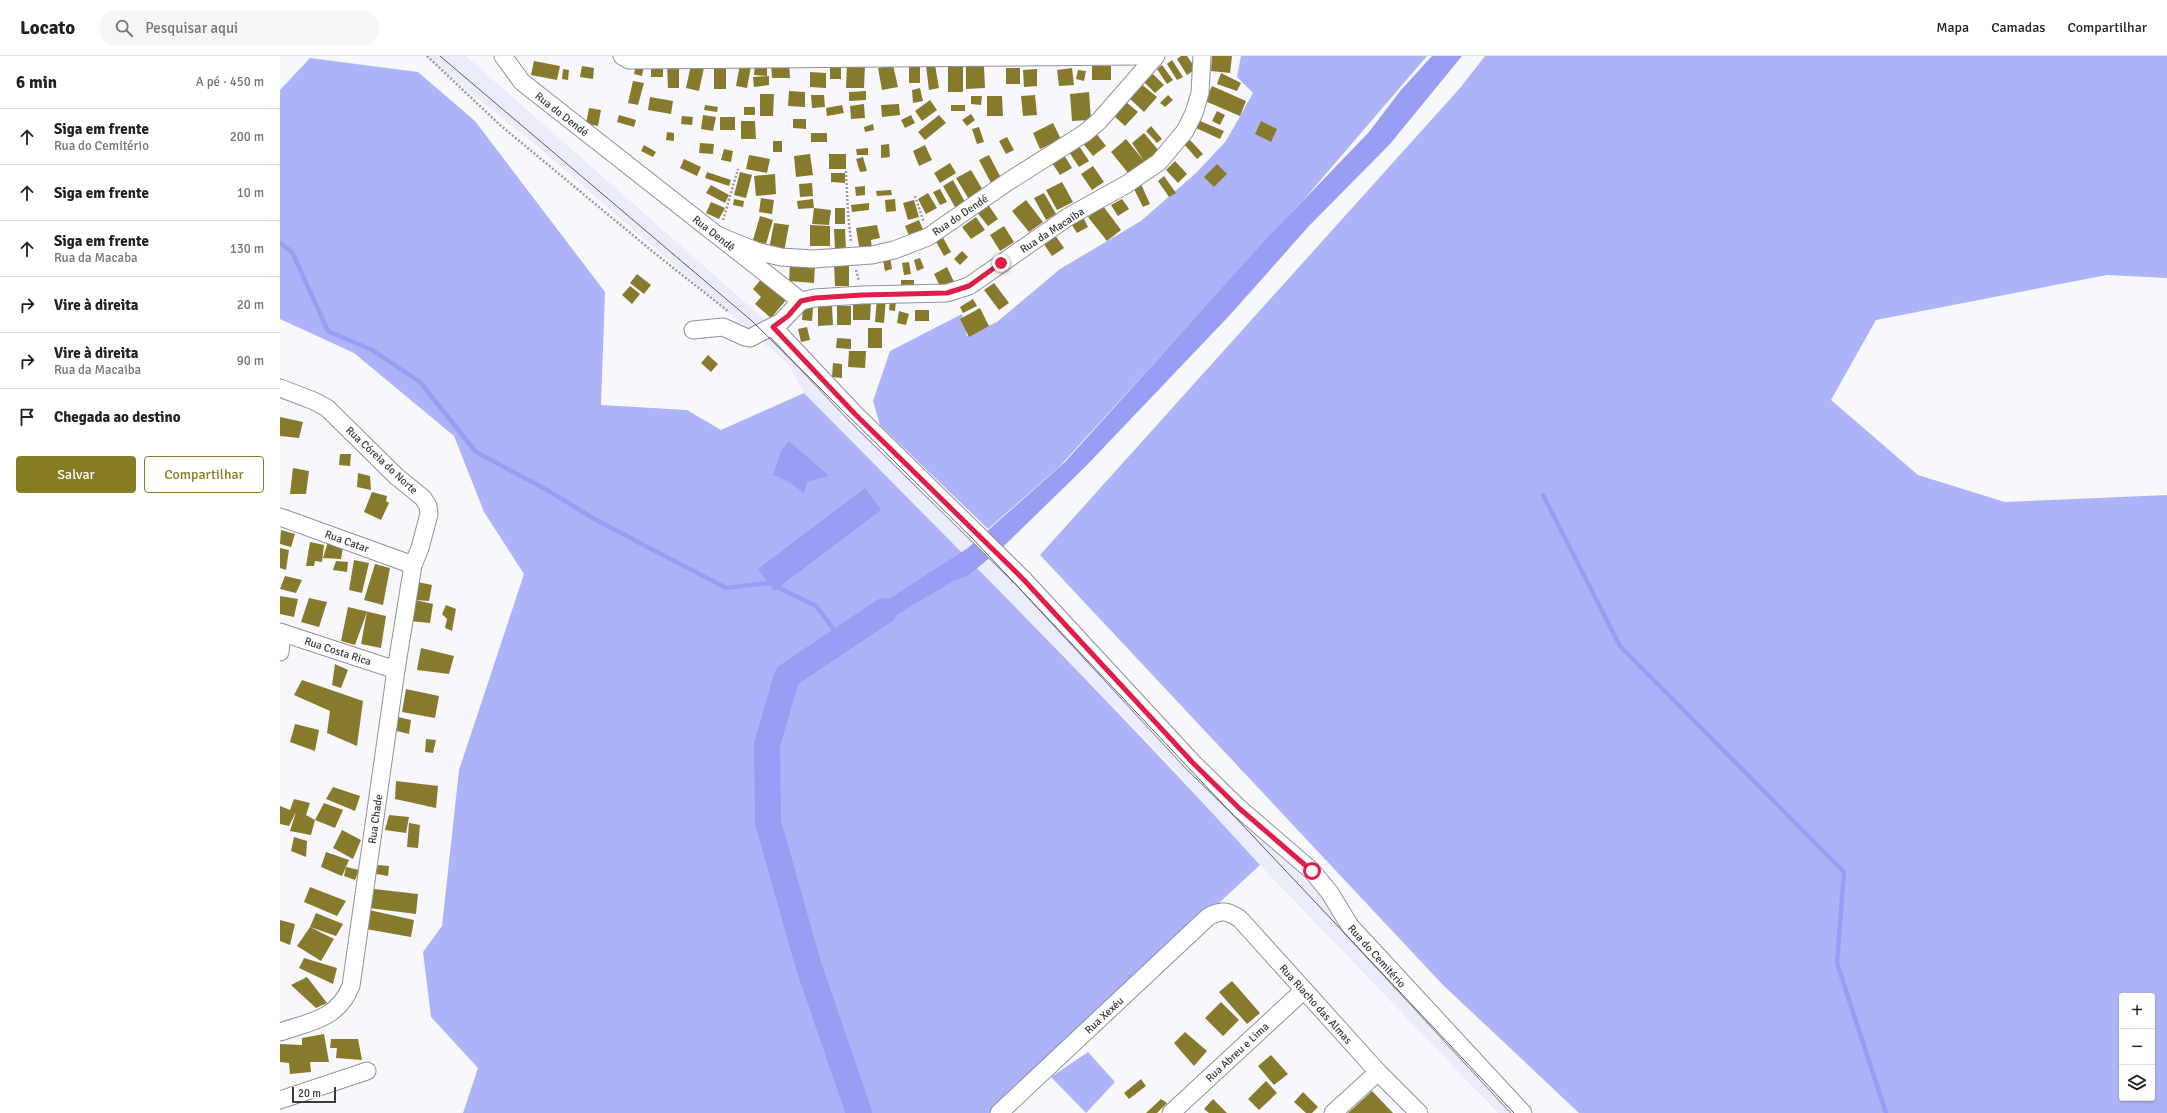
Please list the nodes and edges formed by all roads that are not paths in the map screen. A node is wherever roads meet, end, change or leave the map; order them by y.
1 (503, 56) edge
2 (622, 56) edge
3 (1114, 56) edge
4 (1139, 56) edge
5 (1156, 56) edge
6 (1202, 56) edge
7 (805, 57) edge
8 (871, 57) edge
9 (928, 57) edge
10 (989, 57) edge
11 (1058, 57) edge
12 (683, 58) edge
13 (744, 58) edge
14 (627, 166) joint
15 (718, 236) junction
16 (801, 301) junction
17 (773, 327) junction
18 (693, 330) dead end
19 (280, 388) edge
20 (280, 517) edge
21 (413, 564) junction
22 (281, 633) edge
23 (280, 652) edge
24 (396, 670) junction
25 (1208, 917) joint
26 (1304, 990) junction
27 (280, 1032) edge
28 (367, 1071) dead end
29 (1378, 1072) junction
30 (280, 1100) edge
31 (999, 1113) edge
32 (1171, 1113) edge
33 (1334, 1113) edge
34 (1418, 1113) edge
35 (1523, 1113) edge

1 - 14 street, Rua do Dendé
2 - 12 street
3 - 4 street
3 - 11 street
5 - 15 street, Rua do Dendé
6 - 16 street, Rua da Macaiba
7 - 8 street
7 - 13 street
8 - 9 street
9 - 10 street
10 - 11 street
12 - 13 street
14 - 15 street, Rua Dendê
15 - 16 street, Rua Dendê
16 - 17 street
17 - 18 street
17 - 35 street, Rua do Cemitério
19 - 21 street, Rua Córeia do Norte
20 - 21 street, Rua Catar
21 - 24 street, Rua Chade
22 - 23 street
22 - 24 street, Rua Costa Rica
24 - 27 street, Rua Chade
25 - 26 street, Rua Riacho das Almas
25 - 31 street, Rua Xexéu
26 - 29 street, Rua Riacho das Almas
26 - 32 street, Rua Abreu e Lima
28 - 30 street
29 - 33 street
29 - 34 street, Rua Riacho das Almas

